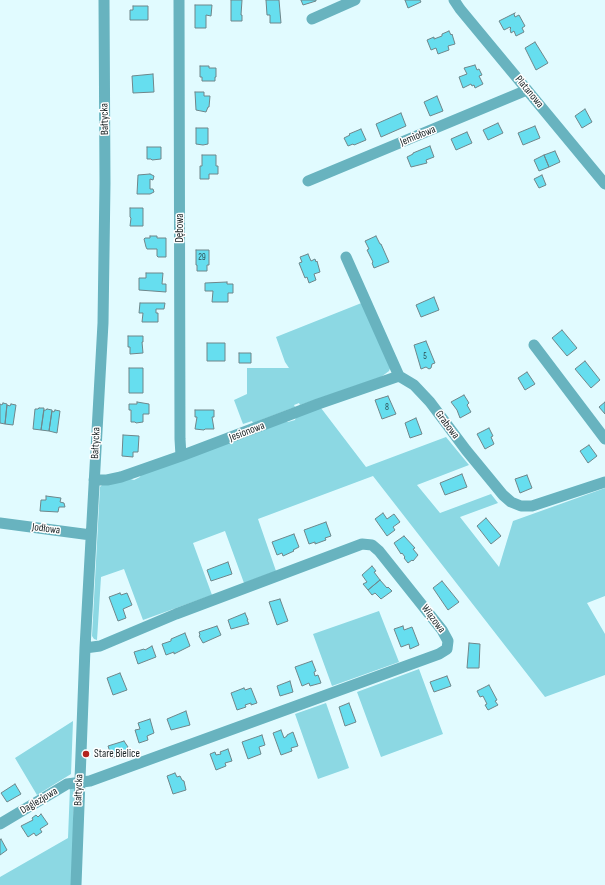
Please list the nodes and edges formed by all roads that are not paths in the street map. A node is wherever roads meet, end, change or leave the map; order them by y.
1 (104, 0) edge
2 (179, 0) edge
3 (355, 0) edge
4 (454, 0) edge
5 (312, 19) dead end
6 (527, 90) junction
7 (308, 181) dead end
8 (605, 184) edge
9 (346, 257) dead end
10 (534, 345) dead end
11 (398, 376) junction
12 (605, 439) edge
13 (181, 456) junction
14 (94, 480) junction
15 (605, 482) edge
16 (0, 523) edge
17 (91, 535) junction
18 (85, 648) junction
19 (79, 782) junction
20 (0, 824) edge
21 (76, 885) edge

1 - 14 street, Bałtycka
2 - 13 street, Dębowa
3 - 5 street
4 - 6 street, Platanowa
6 - 7 street, Jemiołowa
6 - 8 street, Platanowa
9 - 11 street
10 - 12 street
11 - 13 street, Jesionowa
11 - 15 street, Grabowa
13 - 14 street, Jesionowa
14 - 17 street, Bałtycka
16 - 17 street, Jodłowa
17 - 18 street, Bałtycka
18 - 19 street, Bałtycka
18 - 19 street, Wiązowa
19 - 20 street, Daglezjowa
19 - 21 street, Bałtycka

